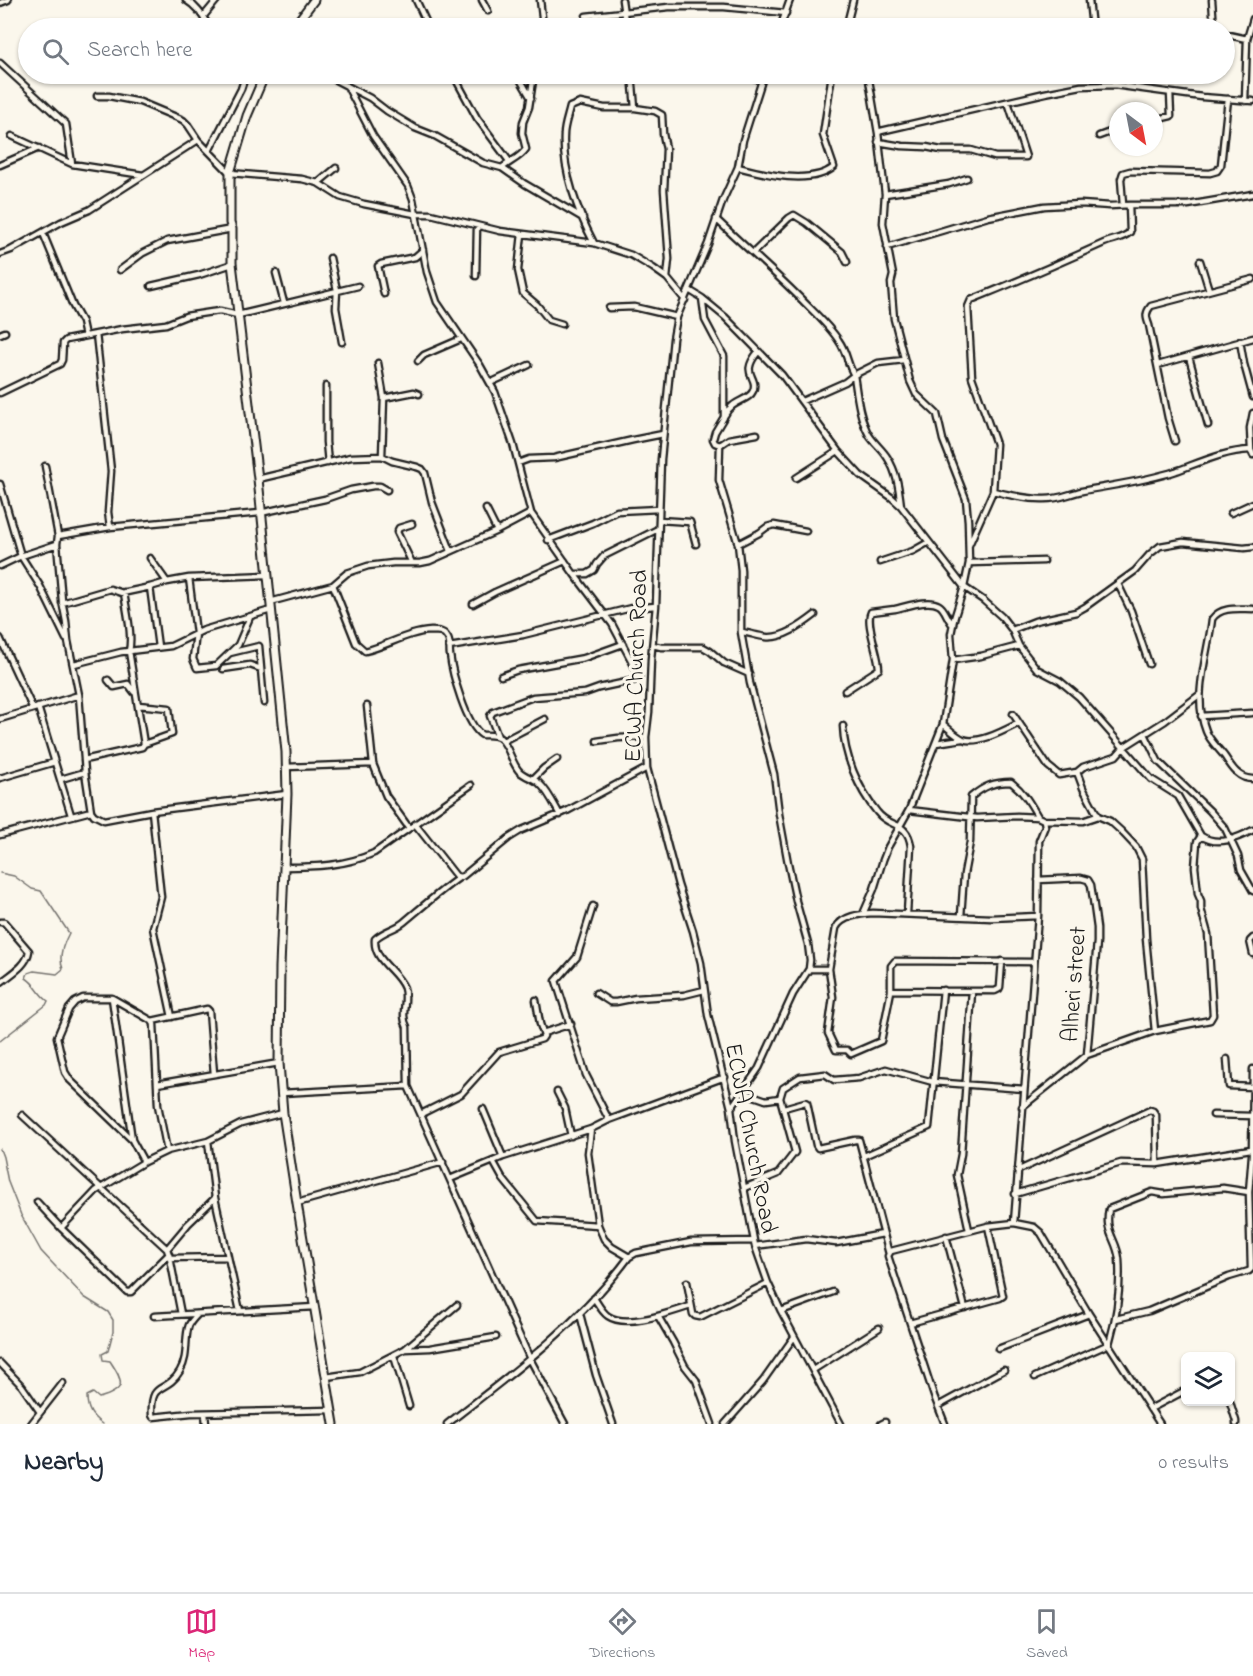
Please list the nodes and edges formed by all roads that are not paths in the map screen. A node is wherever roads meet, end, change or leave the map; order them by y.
1 (8, 0) edge
2 (186, 0) edge
3 (217, 0) edge
4 (314, 0) edge
5 (416, 0) edge
6 (482, 0) edge
7 (540, 0) edge
8 (622, 0) edge
9 (790, 0) edge
10 (853, 0) edge
11 (1089, 0) edge
12 (1212, 0) edge
13 (0, 3) edge
14 (488, 11) dead end
15 (623, 12) junction
16 (786, 13) junction
17 (586, 16) dead end
18 (203, 17) joint
19 (300, 18) edge
20 (424, 18) edge
21 (542, 18) edge
22 (624, 18) edge
23 (784, 18) edge
24 (850, 18) edge
25 (1091, 18) edge
26 (1213, 18) edge
27 (1253, 19) edge
28 (1235, 36) edge
29 (1247, 39) junction
30 (0, 63) edge
31 (18, 80) edge
32 (23, 84) edge
33 (243, 84) edge
34 (261, 84) edge
35 (343, 84) edge
36 (458, 84) edge
37 (523, 84) edge
38 (533, 84) edge
39 (633, 84) edge
40 (761, 84) edge
41 (831, 84) edge
42 (870, 84) edge
43 (347, 86) junction
44 (1170, 93) junction
45 (97, 96) dead end
46 (531, 98) junction
47 (1228, 99) junction
48 (1245, 100) junction
49 (1253, 101) edge
50 (1008, 102) junction
51 (635, 108) junction
52 (1163, 118) edge
53 (1109, 132) edge
54 (878, 133) junction
55 (12, 136) dead end
56 (1099, 136) dead end
57 (198, 140) junction
58 (878, 142) junction
59 (39, 148) junction
60 (209, 151) junction
61 (509, 161) junction
62 (72, 164) junction
63 (0, 165) edge
64 (738, 167) junction
65 (336, 168) dead end
66 (502, 168) junction
67 (230, 173) junction
68 (143, 174) junction
69 (967, 178) dead end
70 (318, 183) junction
71 (885, 194) junction
72 (1253, 194) edge
73 (1126, 205) junction
74 (415, 214) junction
75 (583, 218) junction
76 (716, 219) junction
77 (477, 226) junction
78 (232, 229) junction
79 (43, 233) junction
80 (522, 234) junction
81 (594, 243) junction
82 (887, 247) junction
83 (423, 250) junction
84 (753, 253) junction
85 (0, 254) edge
86 (330, 258) dead end
87 (1200, 261) dead end
88 (847, 262) dead end
89 (232, 263) junction
90 (120, 270) dead end
91 (276, 273) dead end
92 (476, 276) dead end
93 (667, 278) junction
94 (1253, 279) edge
95 (151, 286) dead end
96 (358, 286) dead end
97 (337, 290) junction
98 (689, 290) junction
99 (1209, 290) junction
100 (384, 294) dead end
101 (702, 298) junction
102 (685, 300) junction
103 (284, 303) junction
104 (609, 308) dead end
105 (238, 315) junction
106 (677, 317) junction
107 (562, 324) dead end
108 (96, 334) junction
109 (85, 336) junction
110 (1253, 338) edge
111 (461, 339) junction
112 (1240, 341) junction
113 (342, 342) dead end
114 (758, 352) junction
115 (1189, 357) junction
116 (904, 360) junction
117 (418, 361) dead end
118 (378, 363) dead end
119 (529, 364) dead end
120 (1158, 365) junction
121 (854, 375) junction
122 (490, 383) junction
123 (326, 386) dead end
124 (0, 393) edge
125 (419, 394) dead end
126 (1253, 397) edge
127 (384, 398) junction
128 (802, 401) junction
129 (1253, 413) edge
130 (724, 417) junction
131 (1208, 425) dead end
132 (663, 434) junction
133 (757, 434) dead end
134 (1175, 441) dead end
135 (720, 445) junction
136 (838, 451) junction
137 (1252, 453) edge
138 (382, 456) junction
139 (328, 463) junction
140 (518, 463) junction
141 (45, 466) dead end
142 (796, 478) dead end
143 (258, 480) junction
144 (0, 484) edge
145 (387, 490) dead end
146 (993, 490) junction
147 (1253, 503) edge
148 (2, 504) edge
149 (901, 506) junction
150 (486, 509) dead end
151 (659, 509) junction
152 (260, 513) junction
153 (531, 513) junction
154 (1231, 513) dead end
155 (659, 520) junction
156 (412, 525) dead end
157 (111, 527) junction
158 (658, 529) junction
159 (497, 531) junction
160 (806, 531) dead end
161 (58, 536) junction
162 (548, 540) junction
163 (929, 542) junction
164 (57, 544) junction
165 (696, 544) dead end
166 (738, 544) junction
167 (968, 546) junction
168 (1253, 546) edge
169 (451, 551) junction
170 (21, 556) junction
171 (150, 558) dead end
172 (565, 561) junction
173 (1044, 561) dead end
174 (880, 562) dead end
175 (412, 563) junction
176 (969, 563) junction
177 (0, 566) edge
178 (574, 574) junction
179 (267, 575) junction
180 (189, 578) junction
181 (167, 582) junction
182 (1118, 584) junction
183 (333, 585) junction
184 (150, 587) junction
185 (964, 587) junction
186 (124, 592) junction
187 (270, 602) junction
188 (62, 603) junction
189 (473, 604) dead end
190 (656, 606) junction
191 (1253, 609) edge
192 (271, 610) junction
193 (604, 614) junction
194 (815, 615) dead end
195 (250, 617) junction
196 (952, 625) junction
197 (1012, 630) junction
198 (741, 632) junction
199 (196, 633) junction
200 (0, 638) edge
201 (68, 641) junction
202 (623, 644) junction
203 (653, 645) junction
204 (1019, 646) junction
205 (158, 647) junction
206 (450, 647) junction
207 (129, 651) junction
208 (230, 653) junction
209 (8, 654) junction
210 (0, 657) edge
211 (953, 660) junction
212 (74, 664) junction
213 (1149, 664) dead end
214 (223, 669) dead end
215 (261, 669) junction
216 (749, 674) junction
217 (501, 676) dead end
218 (639, 678) junction
219 (108, 680) dead end
220 (650, 686) junction
221 (845, 691) dead end
222 (136, 694) junction
223 (79, 695) junction
224 (1199, 696) junction
225 (264, 703) dead end
226 (138, 705) junction
227 (367, 706) dead end
228 (35, 708) junction
229 (1252, 713) edge
230 (1013, 714) dead end
231 (1201, 716) junction
232 (0, 719) edge
233 (545, 719) dead end
234 (1019, 723) junction
235 (943, 724) junction
236 (843, 726) dead end
237 (1145, 734) junction
238 (646, 738) junction
239 (500, 739) junction
240 (962, 739) junction
241 (597, 741) dead end
242 (936, 743) junction
243 (144, 744) junction
244 (1124, 747) junction
245 (557, 759) dead end
246 (84, 760) junction
247 (55, 762) junction
248 (373, 764) junction
249 (286, 767) junction
250 (647, 768) junction
251 (85, 772) junction
252 (1077, 772) junction
253 (0, 778) edge
254 (1253, 778) edge
255 (61, 779) junction
256 (533, 779) junction
257 (471, 785) dead end
258 (287, 794) junction
259 (909, 810) junction
260 (91, 811) junction
261 (152, 811) junction
262 (560, 814) junction
263 (71, 815) junction
264 (1098, 816) junction
265 (971, 817) junction
266 (1038, 817) junction
267 (1044, 820) junction
268 (415, 824) junction
269 (900, 827) junction
270 (409, 828) junction
271 (1253, 830) edge
272 (0, 835) edge
273 (1201, 836) junction
274 (1230, 840) junction
275 (284, 867) junction
276 (460, 877) junction
277 (1038, 880) junction
278 (1253, 891) edge
279 (593, 906) dead end
280 (907, 913) junction
281 (863, 914) junction
282 (961, 916) junction
283 (1038, 916) junction
284 (0, 922) edge
285 (1253, 938) edge
286 (1253, 954) edge
287 (1002, 961) junction
288 (1034, 962) junction
289 (809, 969) junction
290 (829, 969) junction
291 (0, 983) edge
292 (704, 990) junction
293 (943, 990) junction
294 (972, 990) junction
295 (891, 992) junction
296 (597, 993) dead end
297 (112, 998) junction
298 (536, 1000) dead end
299 (172, 1017) junction
300 (152, 1021) junction
301 (571, 1024) junction
302 (1155, 1031) junction
303 (543, 1032) junction
304 (1086, 1055) junction
305 (1227, 1059) dead end
306 (279, 1063) junction
307 (1253, 1069) edge
308 (214, 1074) junction
309 (725, 1077) junction
310 (933, 1082) junction
311 (157, 1084) junction
312 (408, 1086) junction
313 (966, 1086) junction
314 (1253, 1088) edge
315 (1023, 1089) junction
316 (557, 1092) dead end
317 (743, 1092) junction
318 (282, 1093) junction
319 (780, 1098) junction
320 (1022, 1107) junction
321 (483, 1108) dead end
322 (731, 1108) junction
323 (784, 1108) junction
324 (283, 1113) junction
325 (421, 1114) junction
326 (22, 1115) dead end
327 (1213, 1115) dead end
328 (1252, 1116) edge
329 (609, 1120) junction
330 (591, 1130) junction
331 (572, 1136) junction
332 (132, 1140) junction
333 (208, 1141) junction
334 (1251, 1149) junction
335 (167, 1151) junction
336 (864, 1156) junction
337 (503, 1157) junction
338 (493, 1161) junction
339 (144, 1162) junction
340 (443, 1162) junction
341 (1157, 1164) junction
342 (1017, 1171) junction
343 (450, 1179) junction
344 (101, 1188) junction
345 (744, 1188) junction
346 (1249, 1192) junction
347 (1015, 1194) junction
348 (215, 1198) junction
349 (37, 1202) dead end
350 (297, 1203) junction
351 (1014, 1223) junction
352 (598, 1225) junction
353 (988, 1226) junction
354 (61, 1228) junction
355 (969, 1230) junction
356 (883, 1234) junction
357 (946, 1236) junction
358 (755, 1244) junction
359 (169, 1254) junction
360 (889, 1254) junction
361 (228, 1257) junction
362 (629, 1257) junction
363 (687, 1282) dead end
364 (768, 1283) junction
365 (833, 1292) dead end
366 (594, 1298) junction
367 (457, 1305) dead end
368 (691, 1306) junction
369 (315, 1307) junction
370 (965, 1308) junction
371 (240, 1311) junction
372 (781, 1311) junction
373 (181, 1314) junction
374 (198, 1314) junction
375 (580, 1314) junction
376 (1089, 1314) junction
377 (154, 1316) dead end
378 (658, 1316) junction
379 (1116, 1318) junction
380 (910, 1323) junction
381 (879, 1328) dead end
382 (496, 1337) dead end
383 (794, 1337) junction
384 (1109, 1344) junction
385 (405, 1349) junction
386 (998, 1349) dead end
387 (394, 1356) junction
388 (530, 1359) junction
389 (0, 1364) edge
390 (813, 1370) junction
391 (1004, 1370) dead end
392 (326, 1377) junction
393 (1035, 1377) dead end
394 (63, 1383) dead end
395 (1181, 1392) edge
396 (409, 1406) dead end
397 (938, 1406) junction
398 (1232, 1406) edge
399 (1150, 1409) junction
400 (332, 1410) junction
401 (40, 1412) junction
402 (205, 1413) junction
403 (31, 1424) edge
404 (206, 1424) edge
405 (334, 1424) edge
406 (447, 1424) edge
407 (565, 1424) edge
408 (613, 1424) edge
409 (712, 1424) edge
410 (725, 1424) edge
411 (841, 1424) edge
412 (945, 1424) edge
413 (1160, 1424) edge
414 (1236, 1424) edge

1 - 13 street
2 - 18 street
3 - 18 street
4 - 19 street
5 - 20 street
6 - 14 street
7 - 21 street
8 - 15 street
9 - 16 street
10 - 24 street
11 - 25 street
12 - 26 street
15 - 16 street
15 - 17 street
15 - 22 street
16 - 23 street
27 - 29 street
28 - 29 street
29 - 48 street
30 - 31 street
32 - 62 street
33 - 60 street
34 - 67 street
35 - 43 street
36 - 61 street
37 - 46 street
38 - 46 street
39 - 51 street
40 - 64 street, ECWA Church Road
41 - 64 street
42 - 54 street
43 - 66 street
43 - 74 street
44 - 47 street
44 - 50 street
44 - 52 street
45 - 57 street
46 - 61 street
47 - 48 street
47 - 73 street
48 - 49 street
50 - 54 street
50 - 58 street
51 - 75 street
51 - 93 street
53 - 56 street
54 - 58 street
55 - 59 street
57 - 60 street
57 - 68 street
58 - 71 street
59 - 62 street
59 - 63 street
60 - 67 street
61 - 66 street
62 - 68 street
64 - 76 street, ECWA Church Road
65 - 70 street
66 - 75 street
67 - 70 street
67 - 78 street
68 - 79 street
69 - 71 street
70 - 74 street
71 - 82 street
72 - 73 street
73 - 82 street
73 - 146 street
74 - 77 street
74 - 83 street
75 - 81 street
76 - 84 street
76 - 98 street, ECWA Church Road
77 - 80 street
77 - 92 street
78 - 89 street
78 - 90 street
79 - 85 street
79 - 109 street
80 - 81 street
80 - 107 street
81 - 93 street
82 - 116 street
83 - 100 street
83 - 111 street
84 - 88 street
84 - 121 street
86 - 97 street
87 - 99 street
89 - 95 street
89 - 105 street
91 - 103 street
93 - 102 street
94 - 99 street
96 - 97 street
97 - 103 street
97 - 113 street
98 - 101 street
98 - 102 street, ECWA Church Road
99 - 120 street
101 - 114 street
101 - 130 street
102 - 106 street, ECWA Church Road
103 - 105 street
104 - 106 street
105 - 108 street
105 - 143 street
106 - 132 street, ECWA Church Road
108 - 109 street
108 - 157 street
109 - 124 street
110 - 112 street
111 - 117 street
111 - 122 street
112 - 115 street
112 - 126 street
114 - 128 street
114 - 130 street
115 - 120 street
115 - 131 street
116 - 121 street
116 - 167 street
118 - 127 street
119 - 122 street
120 - 134 street
121 - 128 street
121 - 149 street
122 - 140 street
123 - 139 street
125 - 127 street
127 - 138 street
128 - 136 street
129 - 137 street
130 - 135 street
132 - 140 street
132 - 151 street, ECWA Church Road
133 - 135 street
135 - 166 street
136 - 142 street
136 - 149 street
137 - 146 street
138 - 139 street
138 - 169 street
139 - 143 street
140 - 153 street
141 - 161 street
143 - 152 street
144 - 148 street
145 - 152 street
146 - 167 street
147 - 154 street
148 - 170 street
149 - 163 street
150 - 159 street
151 - 155 street, ECWA Church Road
151 - 162 street
152 - 157 street
152 - 179 street
153 - 159 street
153 - 162 street
155 - 158 street, ECWA Church Road
155 - 165 street
156 - 175 street
157 - 161 street
158 - 178 street
158 - 190 street, ECWA Church Road
159 - 169 street
160 - 166 street
161 - 164 street
162 - 172 street
163 - 174 street
163 - 185 street
164 - 170 street
164 - 188 street
166 - 198 street
167 - 176 street
168 - 182 street
169 - 175 street
170 - 177 street
170 - 201 street
171 - 181 street
172 - 178 street
172 - 189 street
173 - 176 street
175 - 183 street
176 - 185 street
178 - 193 street
179 - 180 street
179 - 187 street
180 - 181 street
180 - 199 street
181 - 184 street
182 - 197 street
182 - 213 street
183 - 187 street
183 - 206 street
184 - 186 street
184 - 205 street
185 - 196 street
185 - 197 street
186 - 188 street
186 - 207 street
187 - 192 street
188 - 201 street
190 - 193 street
190 - 203 street, ECWA Church Road
191 - 224 street
192 - 195 street
192 - 249 street
193 - 202 street
193 - 206 street
194 - 198 street
195 - 199 street
195 - 208 street
196 - 211 street
196 - 221 street
197 - 204 street
198 - 216 street
199 - 205 street
199 - 208 street
200 - 209 street
201 - 212 street
202 - 217 street
202 - 218 street
203 - 216 street
203 - 220 street, ECWA Church Road
204 - 211 street
204 - 244 street
205 - 207 street
206 - 239 street
207 - 212 street
207 - 222 street
208 - 215 street
209 - 210 street
209 - 228 street
211 - 235 street
212 - 223 street
214 - 215 street
215 - 225 street
216 - 289 street
218 - 220 street
218 - 239 street
219 - 222 street
220 - 238 street, ECWA Church Road
222 - 226 street
223 - 228 street
223 - 246 street
224 - 231 street
224 - 237 street
226 - 243 street
226 - 243 street
227 - 248 street
228 - 232 street
228 - 247 street
229 - 231 street
230 - 234 street
231 - 254 street
233 - 239 street
234 - 240 street
234 - 252 street
235 - 240 street
235 - 242 street
236 - 269 street
237 - 244 street
237 - 274 street
238 - 241 street
238 - 250 street, ECWA Church Road
239 - 256 street
240 - 242 street
242 - 259 street
243 - 246 street
244 - 252 street
244 - 273 street
245 - 256 street
246 - 251 street
247 - 253 street
247 - 255 street
248 - 249 street
248 - 270 street
249 - 258 street
250 - 262 street
250 - 292 street, ECWA Church Road
251 - 255 street
251 - 260 street
252 - 264 street
255 - 263 street
256 - 262 street
257 - 268 street
258 - 261 street
258 - 275 street
259 - 265 street
259 - 269 street
260 - 261 street
260 - 263 street
261 - 299 street
262 - 276 street
263 - 272 street
264 - 267 street
264 - 302 street
265 - 266 street
265 - 266 street
265 - 282 street
266 - 267 street
267 - 277 street
268 - 270 street
268 - 276 street
269 - 280 street
269 - 281 street
270 - 275 street
271 - 274 street
273 - 274 street
273 - 302 street
274 - 278 street
275 - 306 street
276 - 312 street
277 - 283 street
277 - 304 street, Alheri street
279 - 301 street
280 - 281 street
280 - 282 street
281 - 290 street
282 - 283 street
283 - 288 street
284 - 291 street
285 - 286 street
287 - 288 street
287 - 294 street
287 - 295 street
288 - 315 street
289 - 290 street
289 - 317 street
290 - 295 street
292 - 296 street
292 - 309 street, ECWA Church Road
293 - 294 street
293 - 295 street
293 - 310 street
294 - 313 street
297 - 300 street
297 - 332 street
297 - 332 street
298 - 303 street
299 - 300 street
299 - 308 street
300 - 311 street
301 - 303 street
301 - 329 street
302 - 304 street
303 - 325 street
304 - 320 street
305 - 314 street
306 - 308 street
306 - 318 street
307 - 314 street
308 - 311 street
309 - 322 street, ECWA Church Road
309 - 329 street
310 - 313 street
310 - 319 street
310 - 336 street
311 - 335 street
312 - 318 street
312 - 325 street
313 - 315 street
313 - 355 street
314 - 328 street
315 - 320 street
316 - 331 street
317 - 319 street
317 - 322 street
318 - 324 street
319 - 323 street
320 - 342 street
321 - 337 street
322 - 345 street, ECWA Church Road
323 - 336 street
323 - 345 street
324 - 333 street
324 - 350 street
325 - 340 street
326 - 344 street
327 - 328 street
328 - 334 street
329 - 330 street
330 - 331 street
330 - 352 street
331 - 337 street
332 - 339 street
333 - 335 street
333 - 348 street
334 - 341 street
334 - 346 street
335 - 339 street
336 - 356 street
337 - 338 street
338 - 343 street
338 - 352 street
339 - 344 street
340 - 343 street
340 - 350 street
341 - 342 street
341 - 347 street
342 - 347 street
343 - 388 street
344 - 354 street
344 - 359 street
345 - 358 street, ECWA Church Road
346 - 379 street
346 - 379 street
347 - 351 street
348 - 359 street
348 - 361 street
349 - 354 street
350 - 369 street
351 - 353 street
351 - 376 street
352 - 362 street
353 - 355 street
353 - 370 street
354 - 359 street
355 - 357 street
356 - 358 street
356 - 360 street
357 - 360 street
357 - 370 street
358 - 362 street
358 - 364 street, ECWA Church Road
359 - 361 street
359 - 373 street
360 - 380 street
361 - 371 street
362 - 366 street
363 - 368 street
364 - 368 street
364 - 372 street, ECWA Church Road
365 - 372 street
366 - 375 street
366 - 378 street
367 - 385 street
368 - 378 street
369 - 371 street
369 - 392 street
370 - 380 street
371 - 374 street
372 - 383 street, ECWA Church Road
373 - 374 street
373 - 377 street
374 - 402 street
375 - 388 street
375 - 408 street
376 - 384 street
376 - 386 street
378 - 409 street
379 - 384 street
380 - 397 street
381 - 390 street
382 - 385 street
383 - 390 street, ECWA Church Road
383 - 410 street
384 - 393 street
384 - 399 street
385 - 387 street
387 - 392 street
387 - 396 street
388 - 406 street
388 - 407 street
389 - 401 street
390 - 411 street, ECWA Church Road
391 - 397 street
392 - 400 street
394 - 401 street
395 - 399 street
397 - 412 street
398 - 414 street
399 - 413 street
400 - 402 street
400 - 405 street
401 - 403 street
402 - 404 street

